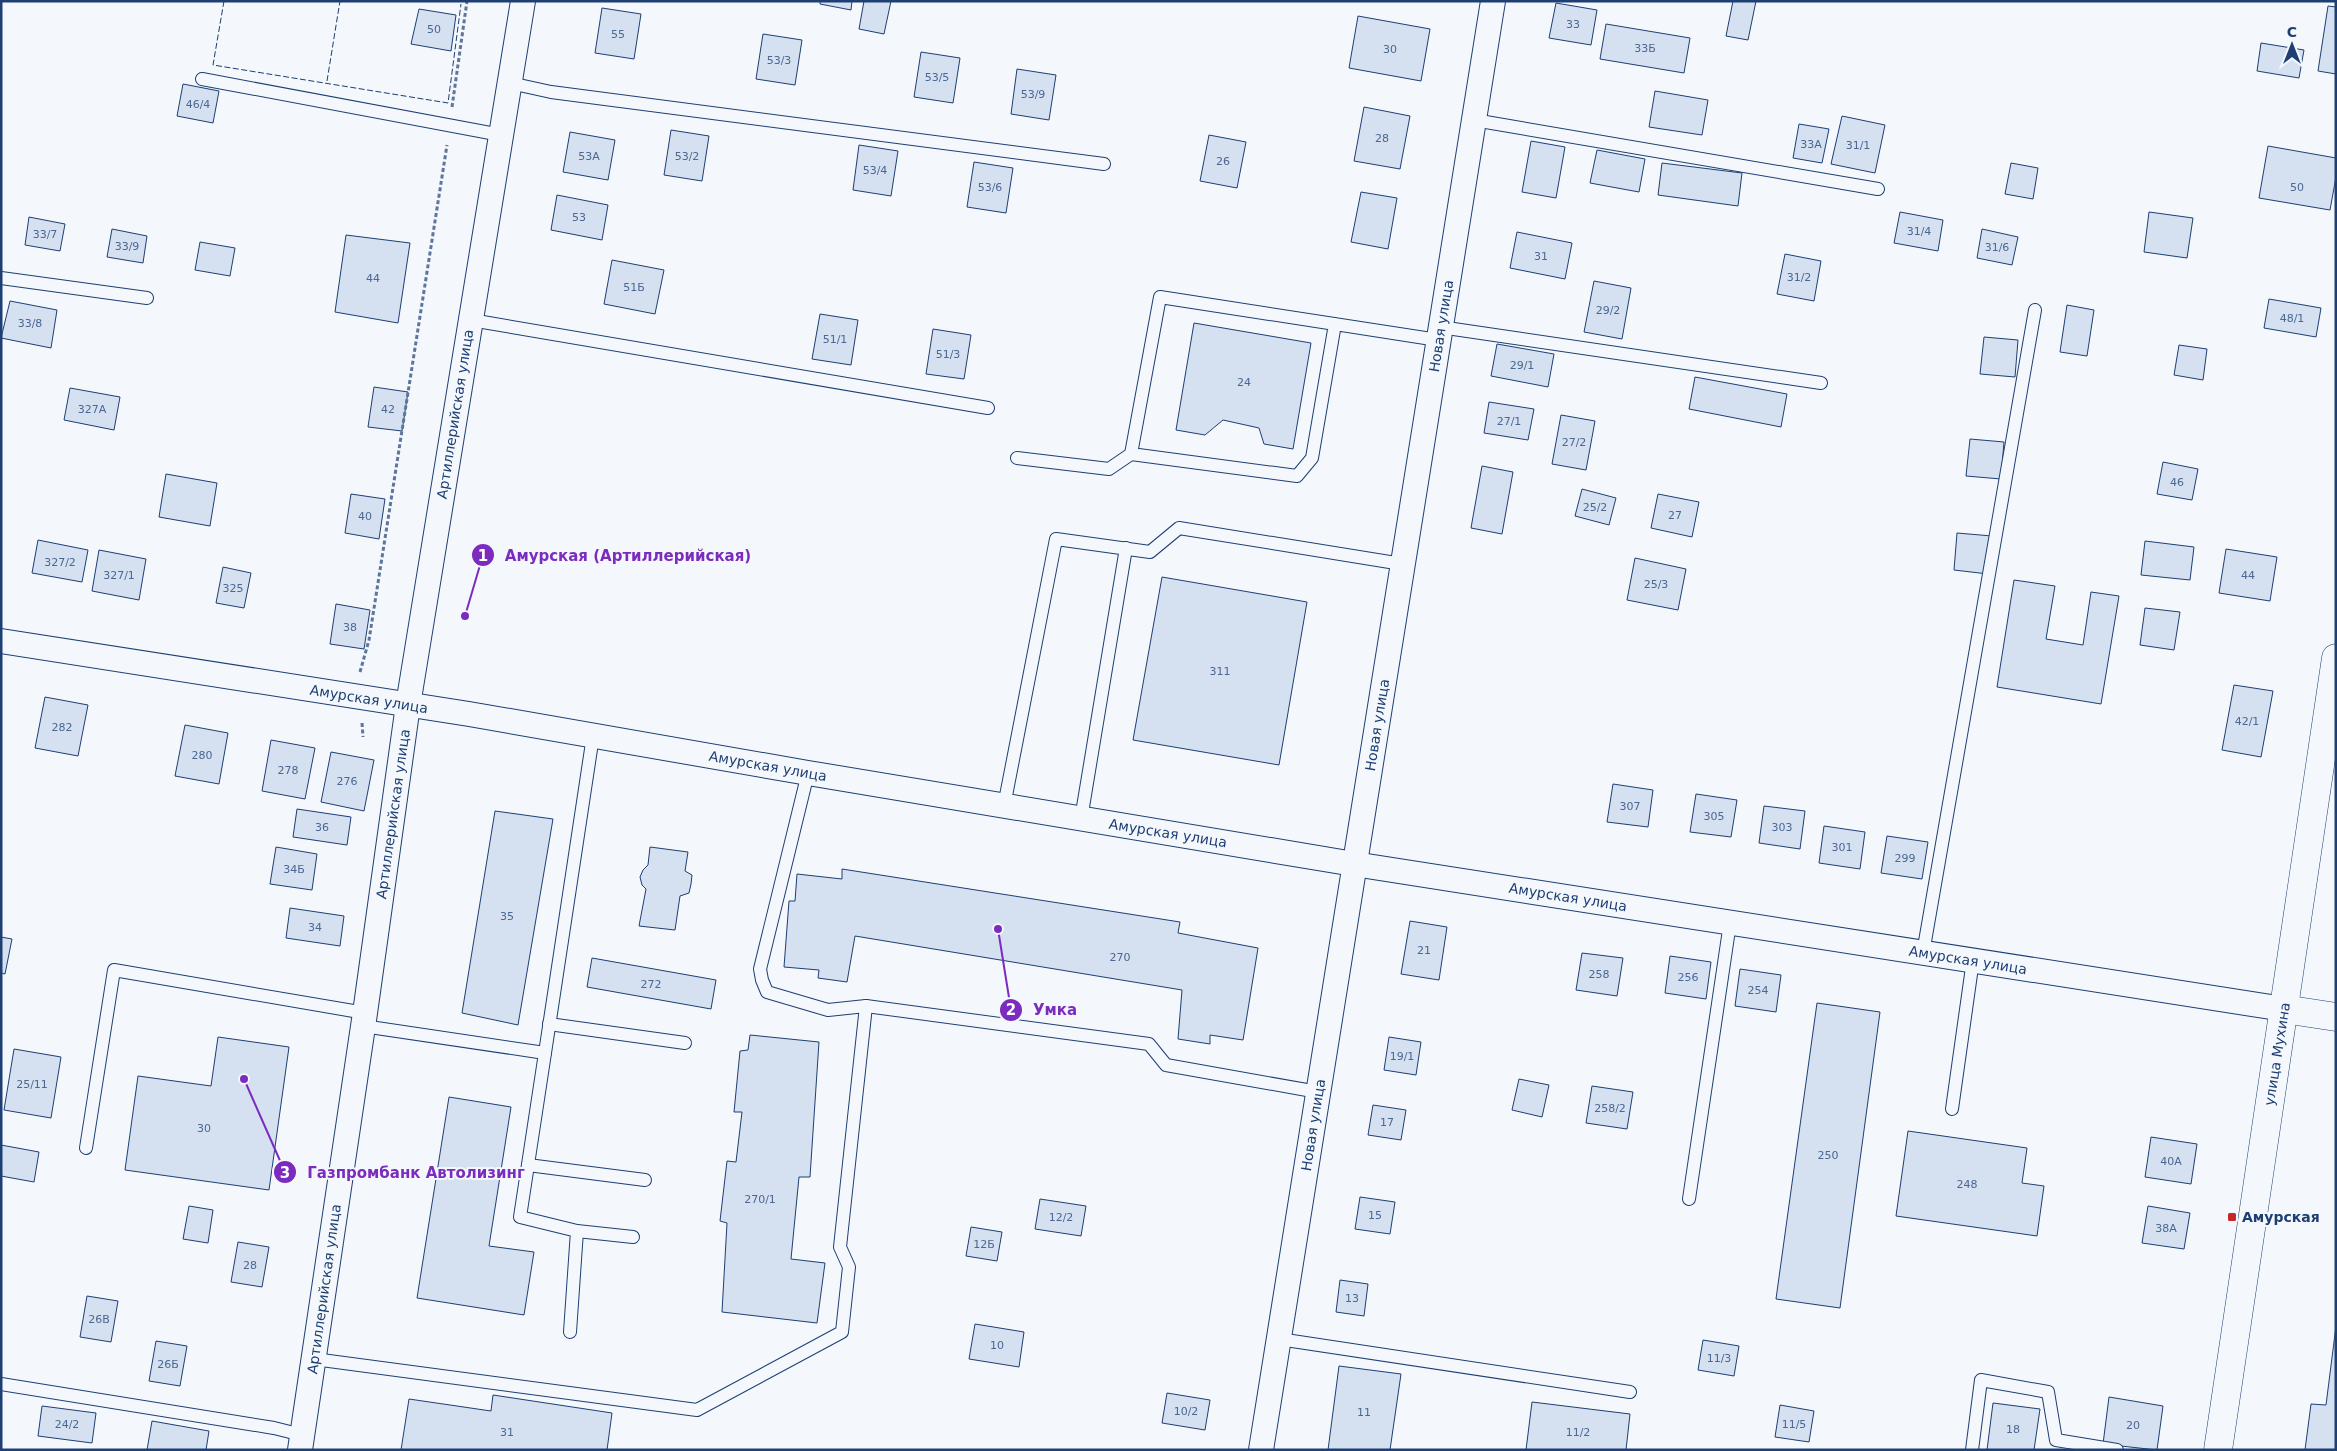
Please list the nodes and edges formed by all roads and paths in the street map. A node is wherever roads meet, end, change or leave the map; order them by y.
1 (467, 1) edge
2 (523, 1) edge
3 (1492, 1) edge
4 (202, 79) dead end
5 (510, 83) junction
6 (1474, 120) junction
7 (450, 126) junction
8 (501, 135) junction
9 (1104, 164) dead end
10 (1878, 189) dead end
11 (1, 278) edge
12 (147, 298) dead end
13 (2035, 310) dead end
14 (471, 320) junction
15 (1335, 324) junction
16 (1439, 334) junction
17 (1821, 384) dead end
18 (988, 408) dead end
19 (1131, 454) junction
20 (1017, 458) dead end
21 (1126, 548) junction
22 (1402, 564) junction
23 (1, 641) edge
24 (2336, 658) edge
25 (362, 698) junction
26 (408, 705) junction
27 (593, 736) junction
28 (363, 737) dead end
29 (808, 773) junction
30 (1004, 806) junction
31 (1082, 819) junction
32 (1354, 864) junction
33 (1730, 923) junction
34 (1923, 953) junction
35 (1973, 960) junction
36 (866, 1006) junction
37 (2284, 1009) junction
38 (2336, 1017) edge
39 (364, 1019) junction
40 (549, 1024) junction
41 (685, 1043) dead end
42 (545, 1054) junction
43 (1318, 1092) junction
44 (1952, 1109) dead end
45 (86, 1148) dead end
46 (528, 1165) junction
47 (645, 1180) dead end
48 (1689, 1199) dead end
49 (577, 1231) junction
50 (633, 1237) dead end
51 (570, 1332) dead end
52 (1278, 1339) junction
53 (314, 1359) junction
54 (1, 1384) edge
55 (1630, 1392) dead end
56 (301, 1442) edge
57 (1261, 1450) edge
58 (1972, 1450) edge
59 (2117, 1450) edge
60 (2218, 1450) edge

1 - 7 path
2 - 5 street, Артиллерийская улица
3 - 6 street, Новая улица
4 - 7 lane
5 - 8 street, Артиллерийская улица
5 - 9 lane
6 - 10 lane
6 - 16 street, Новая улица
7 - 8 lane
7 - 25 path
8 - 14 street, Артиллерийская улица
11 - 12 lane
13 - 34 lane
14 - 18 lane
14 - 26 street, Артиллерийская улица
15 - 16 lane
15 - 19 lane
15 - 19 lane
16 - 17 lane
16 - 22 street, Новая улица
19 - 20 lane
21 - 22 lane
21 - 30 lane
21 - 31 lane
22 - 32 street, Новая улица
23 - 25 street, Амурская улица
24 - 37 main road, улица Мухина
25 - 26 street, Амурская улица
25 - 28 path
26 - 27 street, Амурская улица
26 - 39 street, Артиллерийская улица
27 - 29 street, Амурская улица
27 - 40 lane
29 - 30 street, Амурская улица
29 - 36 lane
30 - 31 street, Амурская улица
31 - 32 street, Амурская улица
32 - 33 street, Амурская улица
32 - 43 street, Новая улица
33 - 34 street, Амурская улица
33 - 48 lane
34 - 35 street, Амурская улица
35 - 37 street, Амурская улица
35 - 44 lane
36 - 43 lane
36 - 53 lane
37 - 38 main road, Амурская улица
37 - 60 main road, улица Мухина
39 - 42 lane
39 - 45 lane
39 - 53 street, Артиллерийская улица
40 - 41 lane
40 - 42 lane
42 - 46 lane
43 - 52 street, Новая улица
46 - 47 lane
46 - 49 lane
49 - 50 lane
49 - 51 lane
52 - 55 lane
52 - 57 street, Новая улица
53 - 56 street, Артиллерийская улица
54 - 56 lane
58 - 59 lane

